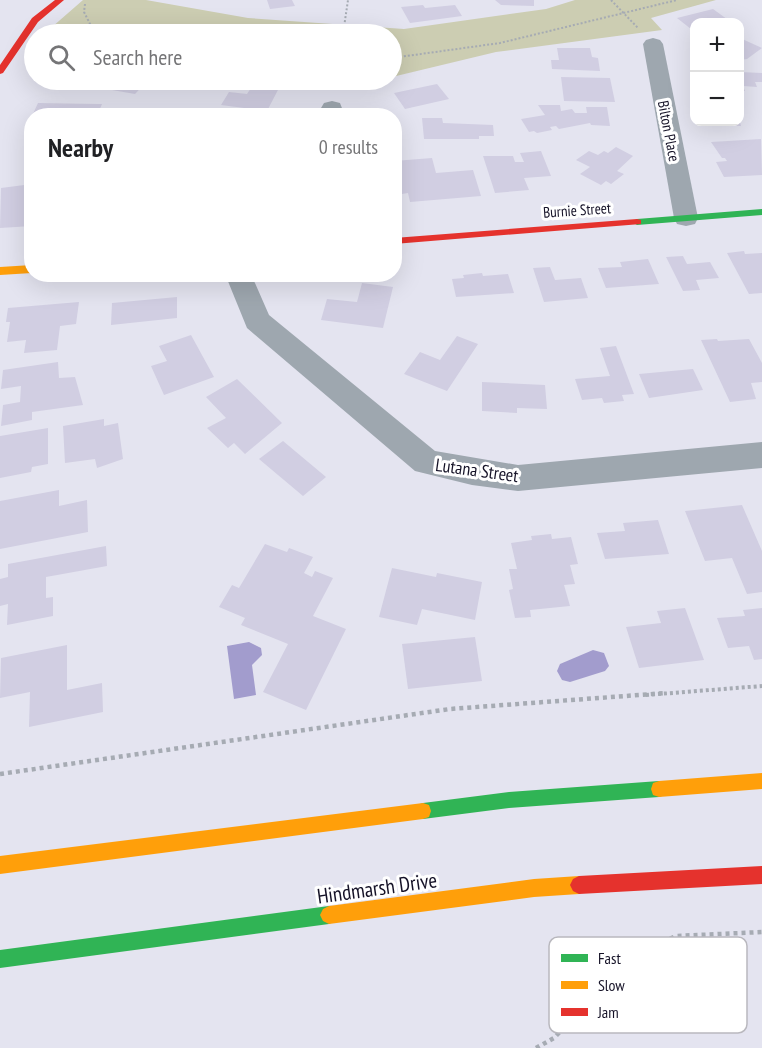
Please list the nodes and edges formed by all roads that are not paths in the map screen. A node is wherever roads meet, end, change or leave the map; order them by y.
1 (60, 0) edge
2 (28, 8) dead end
3 (32, 24) edge
4 (24, 36) edge
5 (653, 44) road end
6 (0, 46) edge
7 (0, 70) edge
8 (762, 213) edge
9 (686, 218) junction
10 (402, 240) edge
11 (24, 270) edge
12 (1, 271) edge
13 (241, 282) edge
14 (762, 455) edge
15 (762, 781) edge
16 (0, 852) edge
17 (32, 860) junction
18 (0, 865) edge
19 (762, 875) edge
20 (0, 960) edge

1 - 3 main road
2 - 6 main road
4 - 7 main road
5 - 9 street, Bilton Place
8 - 9 main road, Burnie Street
9 - 10 main road, Burnie Street
11 - 12 main road
13 - 14 street, Lutana Street
15 - 17 main road
16 - 17 main road
17 - 18 main road
19 - 20 main road, Hindmarsh Drive

